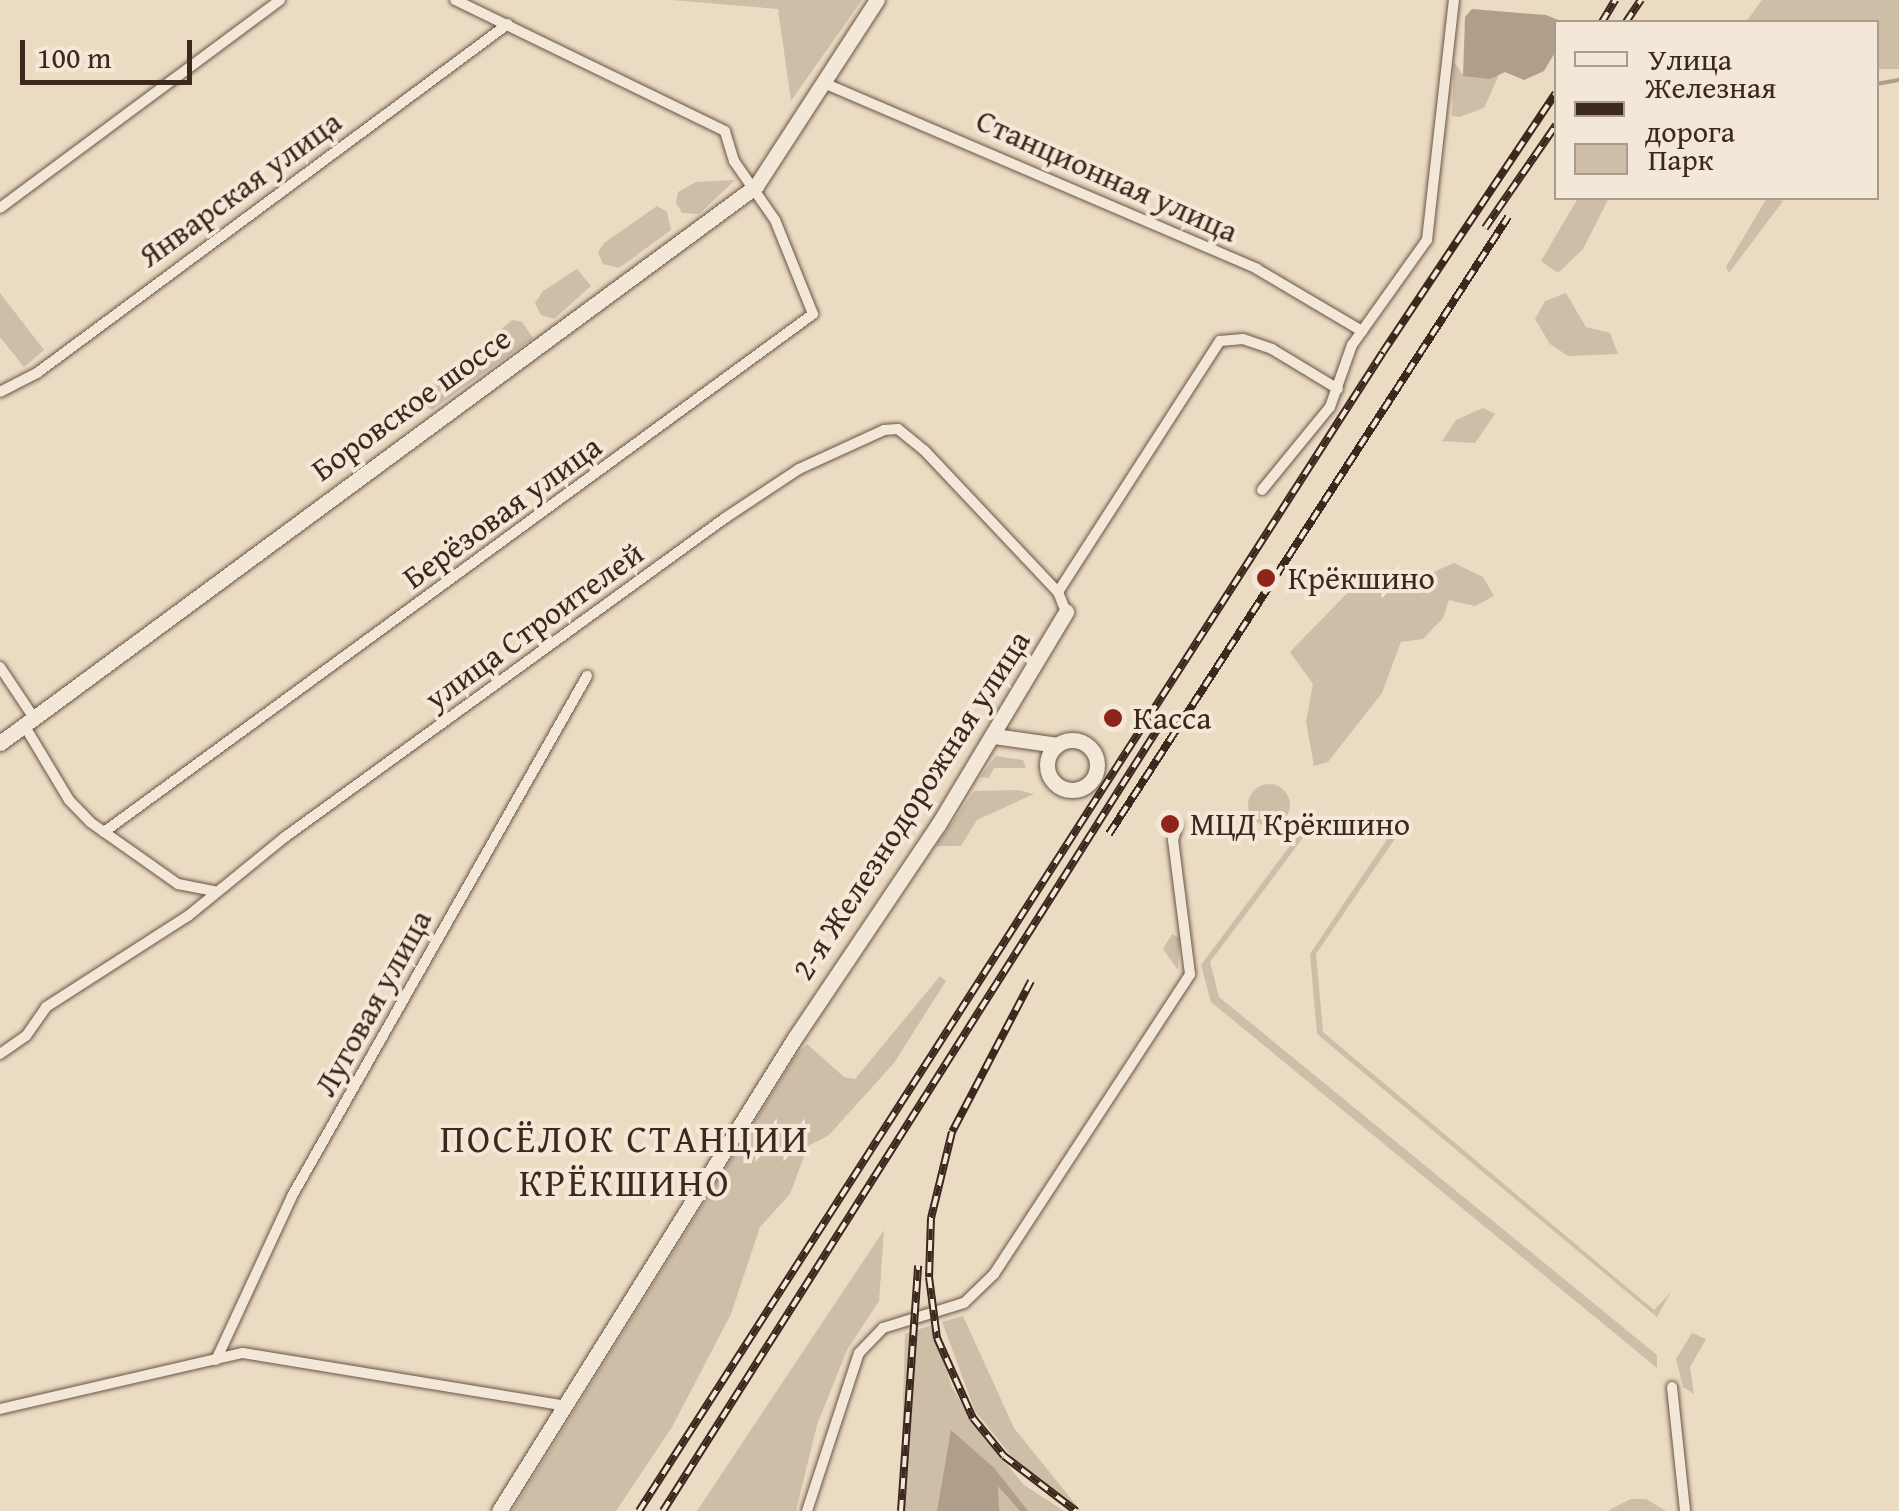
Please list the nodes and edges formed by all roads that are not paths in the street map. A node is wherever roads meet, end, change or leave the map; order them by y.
1 (280, 0) edge
2 (454, 0) edge
3 (877, 0) edge
4 (1454, 0) edge
5 (508, 24) junction
6 (824, 82) junction
7 (756, 186) junction
8 (0, 208) edge
9 (1362, 332) junction
10 (1338, 389) junction
11 (0, 392) edge
12 (1262, 490) dead end
13 (1058, 592) junction
14 (1066, 612) joint
15 (0, 667) edge
16 (587, 676) dead end
17 (29, 721) junction
18 (994, 736) junction
19 (0, 742) edge
20 (1049, 750) dead end
21 (1177, 826) dead end
22 (104, 832) junction
23 (214, 891) junction
24 (0, 1054) edge
25 (216, 1360) junction
26 (1672, 1387) dead end
27 (568, 1406) junction
28 (0, 1409) edge
29 (499, 1511) edge
30 (808, 1511) edge
31 (1685, 1511) edge

1 - 8 street
2 - 5 street, Берёзовая улица
3 - 6 main road, Боровское шоссе
4 - 9 street
5 - 7 street, Берёзовая улица
5 - 11 street, Январская улица
6 - 7 main road, Боровское шоссе
6 - 9 street, Станционная улица
7 - 17 main road, Боровское шоссе
7 - 22 street, Берёзовая улица
9 - 10 street
10 - 12 street
10 - 13 street
13 - 14 street, 2-я Железнодорожная улица
13 - 23 street, улица Строителей
14 - 18 main road, 2-я Железнодорожная улица
15 - 17 street
16 - 25 street, Луговая улица
17 - 19 main road, Боровское шоссе
17 - 22 street
18 - 20 main road
18 - 27 main road, 2-я Железнодорожная улица
21 - 30 street
22 - 23 street
23 - 24 street, улица Строителей
25 - 27 street
25 - 28 street
26 - 31 street
27 - 29 main road, 2-я Железнодорожная улица

